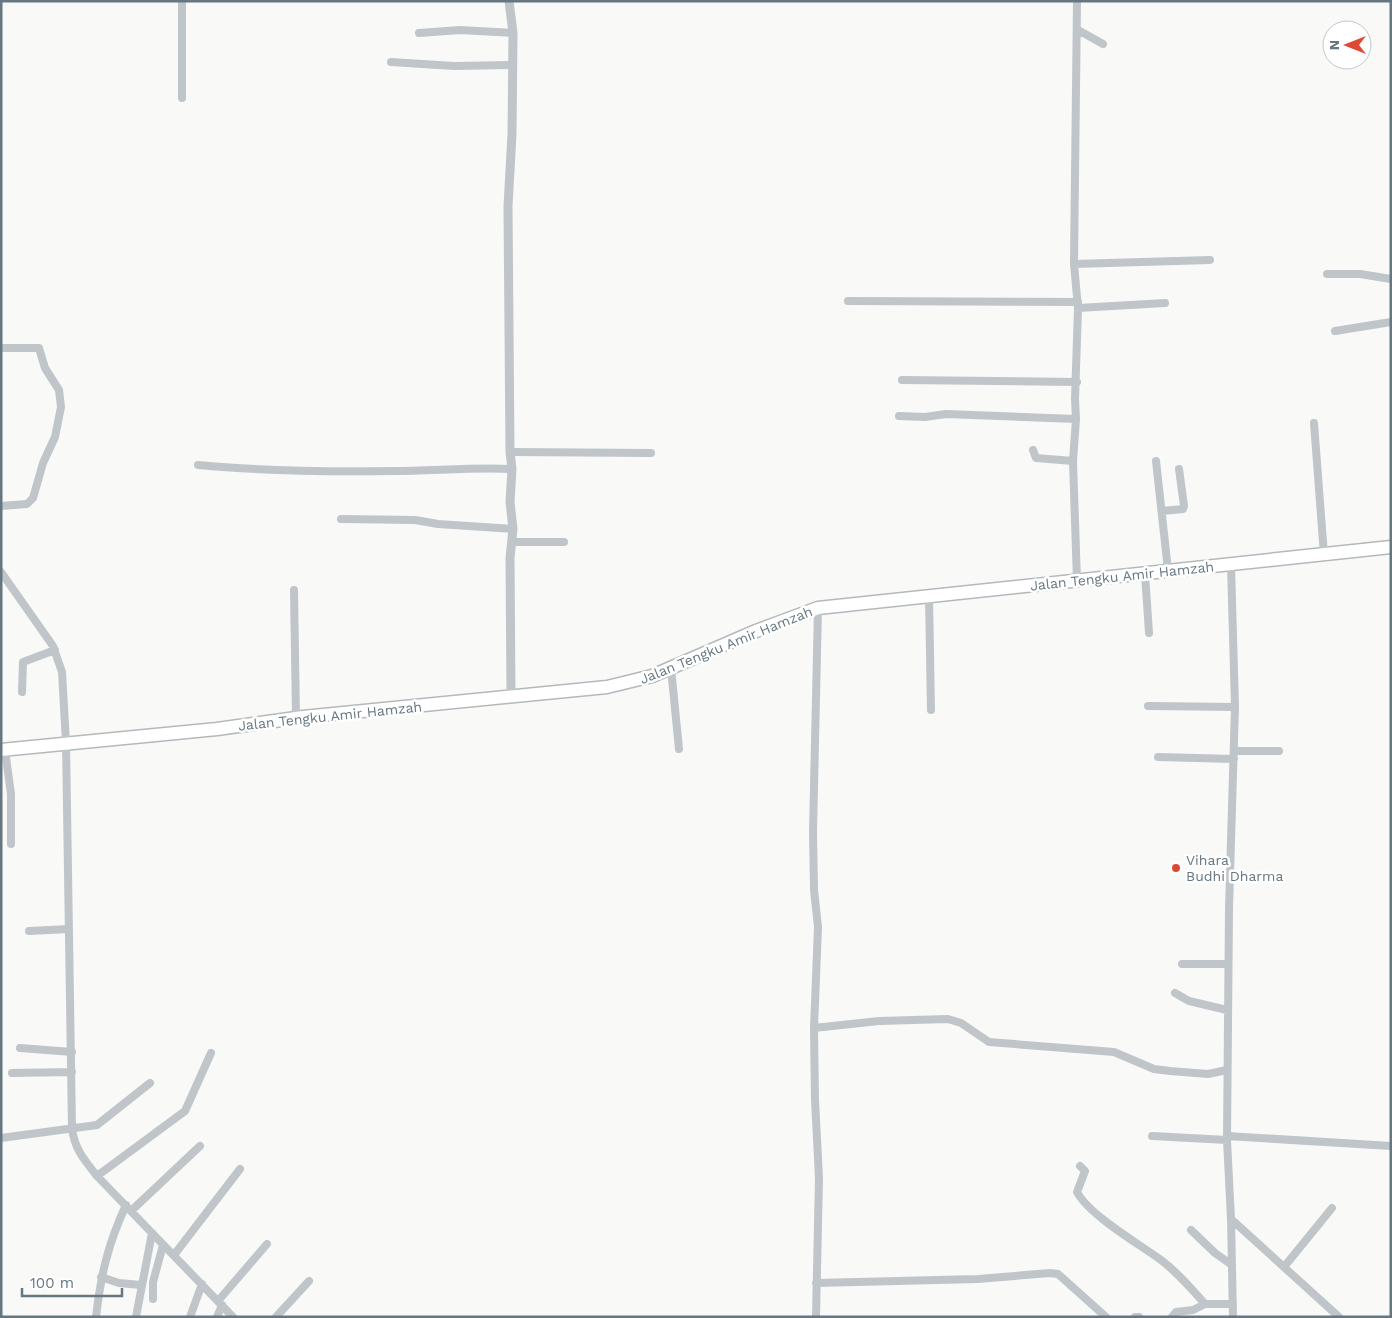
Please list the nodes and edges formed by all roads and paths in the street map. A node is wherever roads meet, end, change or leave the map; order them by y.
1 (182, 1) edge
2 (509, 1) edge
3 (1077, 1) edge
4 (1078, 30) junction
5 (419, 33) dead end
6 (513, 33) junction
7 (1103, 44) dead end
8 (391, 62) dead end
9 (513, 65) junction
10 (182, 98) dead end
11 (1210, 260) dead end
12 (1074, 264) junction
13 (1327, 274) dead end
14 (1391, 279) edge
15 (848, 301) dead end
16 (1165, 303) dead end
17 (1078, 305) junction
18 (1391, 322) edge
19 (1336, 331) dead end
20 (1, 348) edge
21 (902, 380) dead end
22 (1077, 382) junction
23 (900, 416) dead end
24 (1076, 418) junction
25 (1314, 423) dead end
26 (1034, 450) dead end
27 (510, 452) junction
28 (651, 453) dead end
29 (1073, 461) junction
30 (1156, 461) dead end
31 (198, 464) dead end
32 (512, 469) junction
33 (1178, 469) dead end
34 (1, 506) edge
35 (1162, 511) junction
36 (341, 519) dead end
37 (513, 529) junction
38 (512, 542) junction
39 (564, 542) dead end
40 (1391, 547) edge
41 (1324, 554) junction
42 (1231, 565) junction
43 (1168, 570) junction
44 (1, 572) edge
45 (1145, 574) junction
46 (1076, 581) junction
47 (294, 590) dead end
48 (929, 596) junction
49 (818, 608) junction
50 (1149, 632) dead end
51 (54, 648) junction
52 (671, 668) junction
53 (22, 692) dead end
54 (511, 696) junction
55 (1148, 706) dead end
56 (1235, 707) junction
57 (931, 710) dead end
58 (296, 718) junction
59 (66, 744) junction
60 (679, 749) dead end
61 (3, 750) edge
62 (1279, 751) dead end
63 (1234, 755) junction
64 (1158, 757) dead end
65 (11, 844) dead end
66 (70, 930) junction
67 (29, 931) dead end
68 (1182, 964) dead end
69 (1228, 964) junction
70 (1175, 993) dead end
71 (1228, 1010) junction
72 (814, 1028) junction
73 (20, 1048) dead end
74 (72, 1052) junction
75 (211, 1053) dead end
76 (1228, 1070) junction
77 (12, 1072) dead end
78 (72, 1072) junction
79 (150, 1083) dead end
80 (72, 1128) junction
81 (1152, 1136) dead end
82 (1, 1138) edge
83 (1227, 1138) junction
84 (200, 1146) dead end
85 (1391, 1146) edge
86 (1080, 1166) dead end
87 (240, 1170) dead end
88 (97, 1176) junction
89 (129, 1208) junction
90 (1332, 1208) dead end
91 (1231, 1219) junction
92 (1191, 1230) dead end
93 (152, 1233) junction
94 (267, 1244) dead end
95 (163, 1245) junction
96 (174, 1255) junction
97 (1232, 1265) junction
98 (1284, 1267) junction
99 (101, 1277) junction
100 (310, 1281) dead end
101 (816, 1283) junction
102 (202, 1284) junction
103 (141, 1285) junction
104 (153, 1299) dead end
105 (220, 1303) junction
106 (1204, 1304) junction
107 (1233, 1304) junction
108 (96, 1317) edge
109 (136, 1317) edge
110 (190, 1317) edge
111 (217, 1317) edge
112 (233, 1317) edge
113 (276, 1317) edge
114 (816, 1317) edge
115 (1106, 1317) edge
116 (1135, 1317) edge
117 (1139, 1317) edge
118 (1172, 1317) edge
119 (1233, 1317) edge
120 (1339, 1317) edge

1 - 10 street
2 - 6 street
3 - 4 street
4 - 7 street
4 - 12 street
5 - 6 street
6 - 9 street
8 - 9 street
9 - 27 street
11 - 12 street
12 - 17 street
13 - 14 street
15 - 17 street
16 - 17 street
17 - 22 street
18 - 19 street
20 - 34 street
21 - 22 street
22 - 24 street
23 - 24 street
24 - 29 street
25 - 41 street
26 - 29 street
27 - 28 street
27 - 32 street
29 - 46 street
30 - 35 street
31 - 32 street
32 - 37 street
33 - 35 street
35 - 43 street
36 - 37 street
37 - 38 street
38 - 39 street
38 - 54 street
40 - 41 highway, Jalan Tengku Amir Hamzah
41 - 42 highway, Jalan Tengku Amir Hamzah
42 - 43 highway, Jalan Tengku Amir Hamzah
42 - 56 street
43 - 45 highway, Jalan Tengku Amir Hamzah
44 - 51 street
45 - 46 highway, Jalan Tengku Amir Hamzah
45 - 50 street
46 - 48 highway, Jalan Tengku Amir Hamzah
47 - 58 street
48 - 49 highway, Jalan Tengku Amir Hamzah
48 - 57 street
49 - 52 highway, Jalan Tengku Amir Hamzah
49 - 72 street
51 - 53 street
51 - 59 street
52 - 54 highway, Jalan Tengku Amir Hamzah
52 - 60 street
54 - 58 highway, Jalan Tengku Amir Hamzah
55 - 56 street
56 - 63 street
58 - 59 highway, Jalan Tengku Amir Hamzah
59 - 61 highway, Jalan Tengku Amir Hamzah
59 - 66 street
61 - 65 street
62 - 63 street
63 - 64 street
63 - 69 street
66 - 67 street
66 - 74 street
68 - 69 street
69 - 71 street
70 - 71 street
71 - 76 street
72 - 76 street
72 - 101 street
73 - 74 street
74 - 78 street
75 - 88 street
76 - 83 street
77 - 78 street
78 - 80 street
79 - 80 street
80 - 82 street
80 - 88 street
81 - 83 street
83 - 85 street
83 - 91 street
84 - 89 street
86 - 106 street
87 - 96 street
88 - 89 street
89 - 93 street
89 - 99 street
90 - 98 street
91 - 97 street
91 - 98 street
92 - 97 street
93 - 95 street
93 - 103 street
94 - 105 street
95 - 96 street
95 - 104 street
96 - 102 street
97 - 107 street
98 - 120 street
99 - 103 street
99 - 108 street
100 - 113 street
101 - 114 street
101 - 115 street
102 - 105 street
102 - 110 street
103 - 109 street
105 - 111 street
105 - 112 street
106 - 107 street
106 - 118 street
107 - 119 street
116 - 117 street

